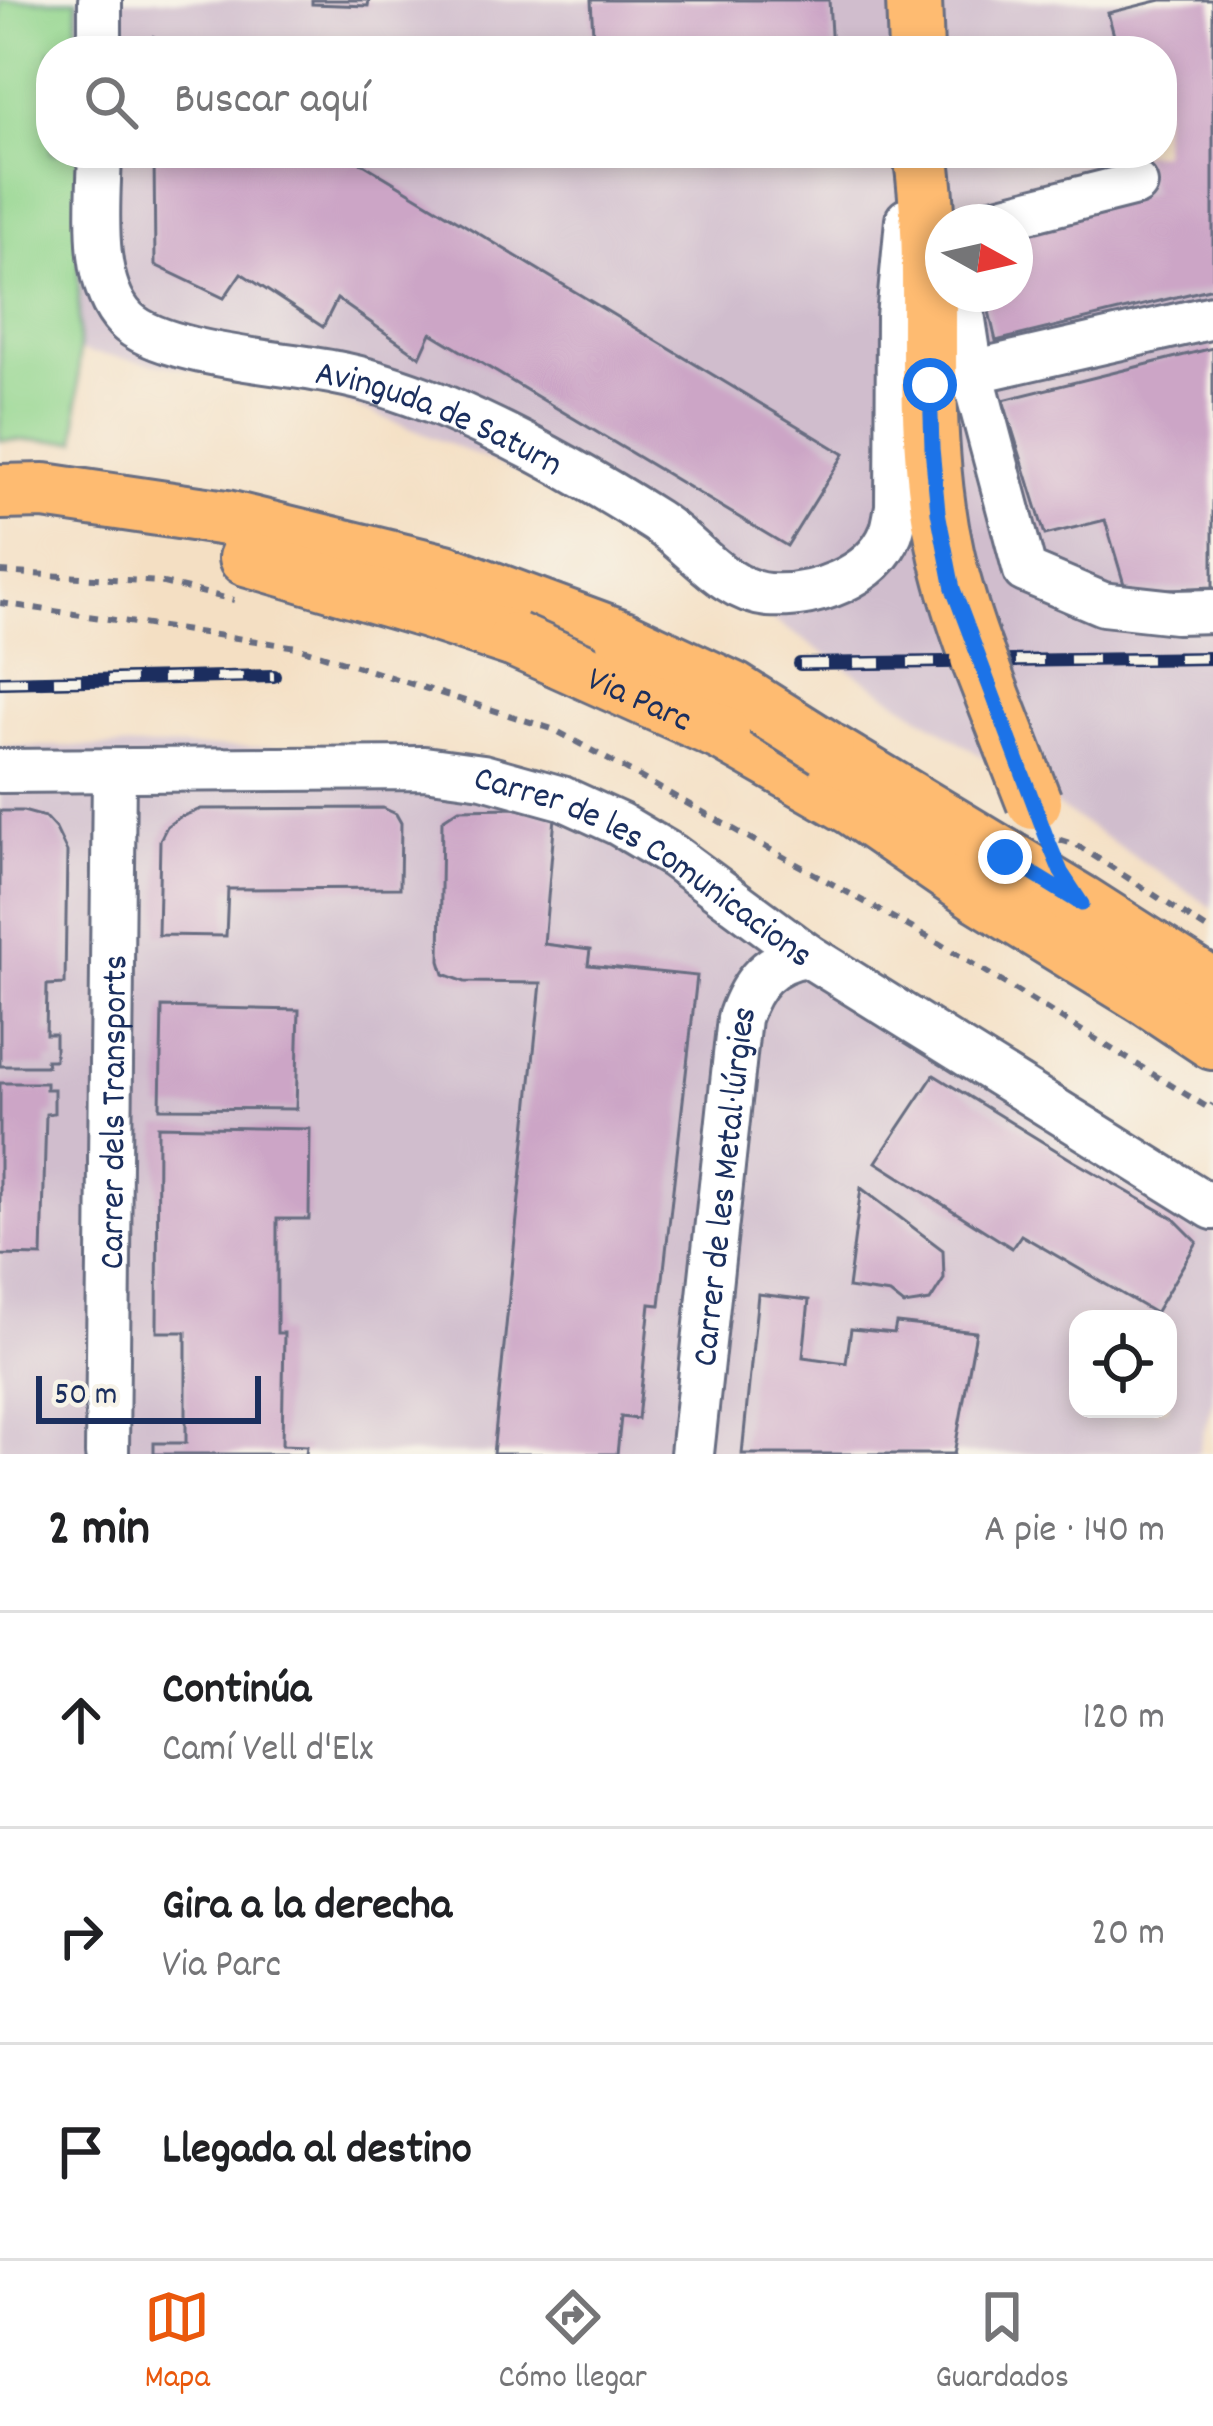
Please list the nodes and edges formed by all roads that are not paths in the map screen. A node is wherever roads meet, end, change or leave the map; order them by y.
1 (100, 0) edge
2 (914, 0) edge
3 (100, 36) edge
4 (915, 36) edge
5 (100, 168) edge
6 (916, 168) edge
7 (923, 168) edge
8 (1136, 184) dead end
9 (930, 204) edge
10 (1033, 210) edge
11 (941, 312) edge
12 (956, 312) edge
13 (1213, 317) edge
14 (972, 372) junction
15 (0, 492) edge
16 (0, 529) edge
17 (1213, 611) edge
18 (0, 771) edge
19 (114, 771) junction
20 (1082, 904) junction
21 (806, 956) junction
22 (1213, 987) edge
23 (1213, 1042) edge
24 (1213, 1208) edge
25 (107, 1454) edge
26 (692, 1454) edge

1 - 3 street
2 - 4 main road
5 - 6 street, Avinguda de Saturn
7 - 9 main road
8 - 10 street
11 - 20 main road, bridge
12 - 14 street
13 - 14 street
14 - 17 street
15 - 20 main road, Via Parc, bridge
16 - 23 main road, Via Parc, bridge
18 - 19 street, Carrer de les Comunicacions
19 - 21 street, Carrer de les Comunicacions
19 - 25 street, Carrer dels Transports
20 - 22 main road, Via Parc
21 - 24 street, Carrer de les Comunicacions
21 - 26 street, Carrer de les Metal·lúrgies

